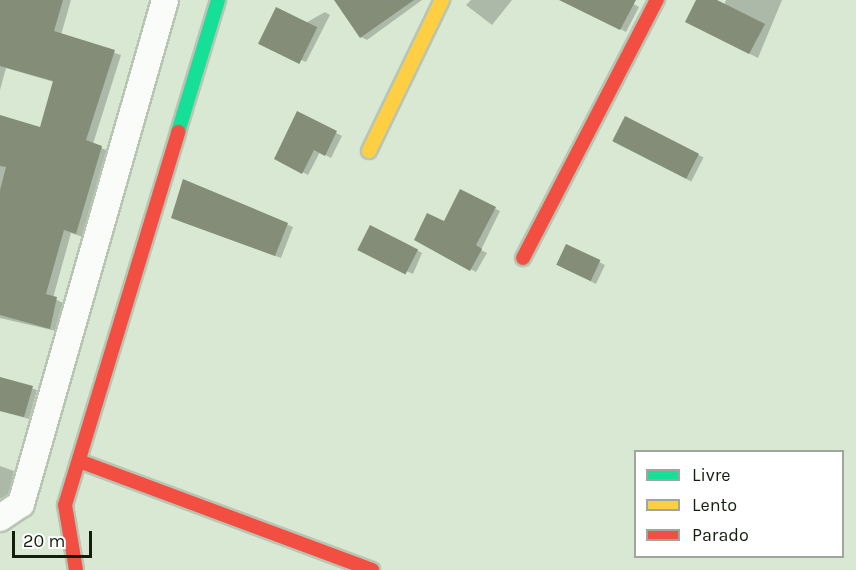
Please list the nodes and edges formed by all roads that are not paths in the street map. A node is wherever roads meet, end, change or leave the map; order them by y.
1 (165, 0) edge
2 (218, 0) edge
3 (442, 0) edge
4 (657, 0) edge
5 (369, 151) dead end
6 (523, 258) dead end
7 (79, 461) junction
8 (0, 518) edge
9 (76, 570) edge
10 (372, 570) edge

1 - 8 street
2 - 7 street
3 - 5 street
4 - 6 street
7 - 9 street
7 - 10 street

